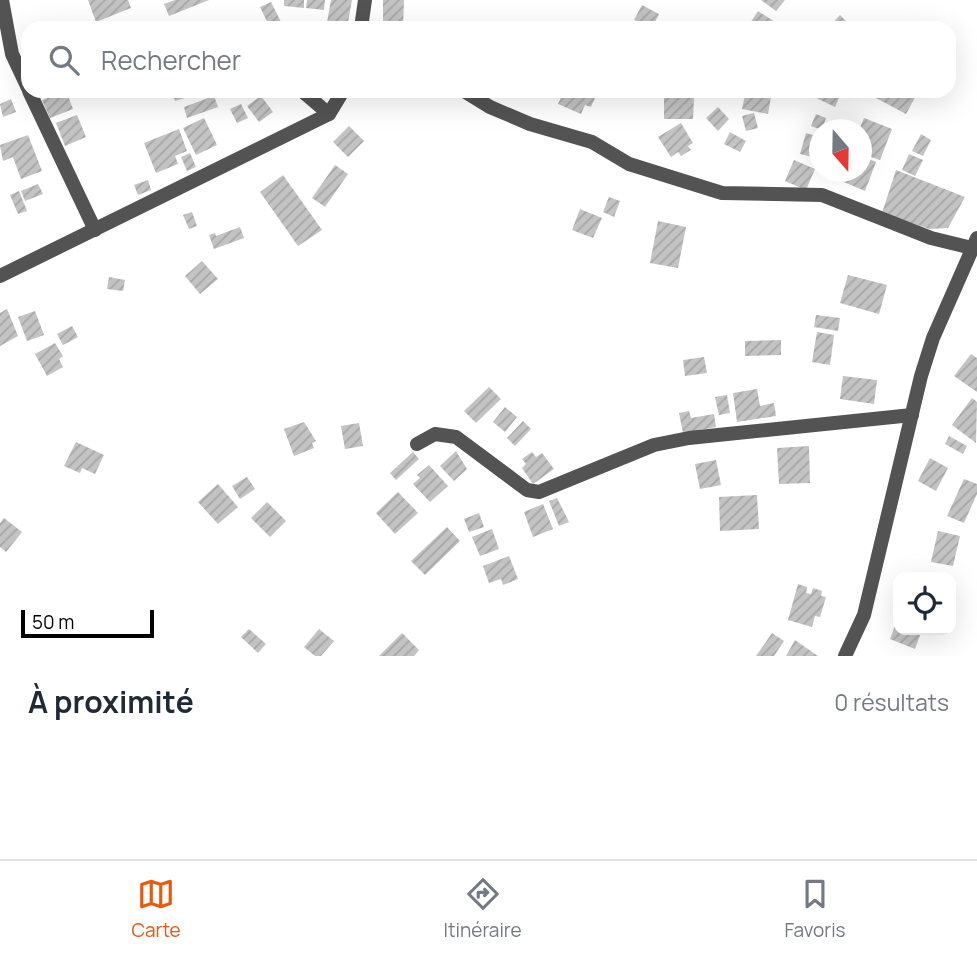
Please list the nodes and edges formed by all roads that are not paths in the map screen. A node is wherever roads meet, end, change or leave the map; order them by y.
1 (2, 0) edge
2 (365, 0) edge
3 (362, 21) edge
4 (21, 73) edge
5 (33, 98) edge
6 (310, 98) edge
7 (339, 98) edge
8 (475, 98) edge
9 (329, 114) junction
10 (94, 230) junction
11 (974, 243) edge
12 (0, 276) edge
13 (912, 415) junction
14 (417, 444) dead end
15 (845, 656) edge

1 - 4 street
2 - 3 street
5 - 10 street
6 - 9 street
7 - 9 street
8 - 11 street
9 - 10 street
10 - 12 street
11 - 13 street
13 - 14 street
13 - 15 street

